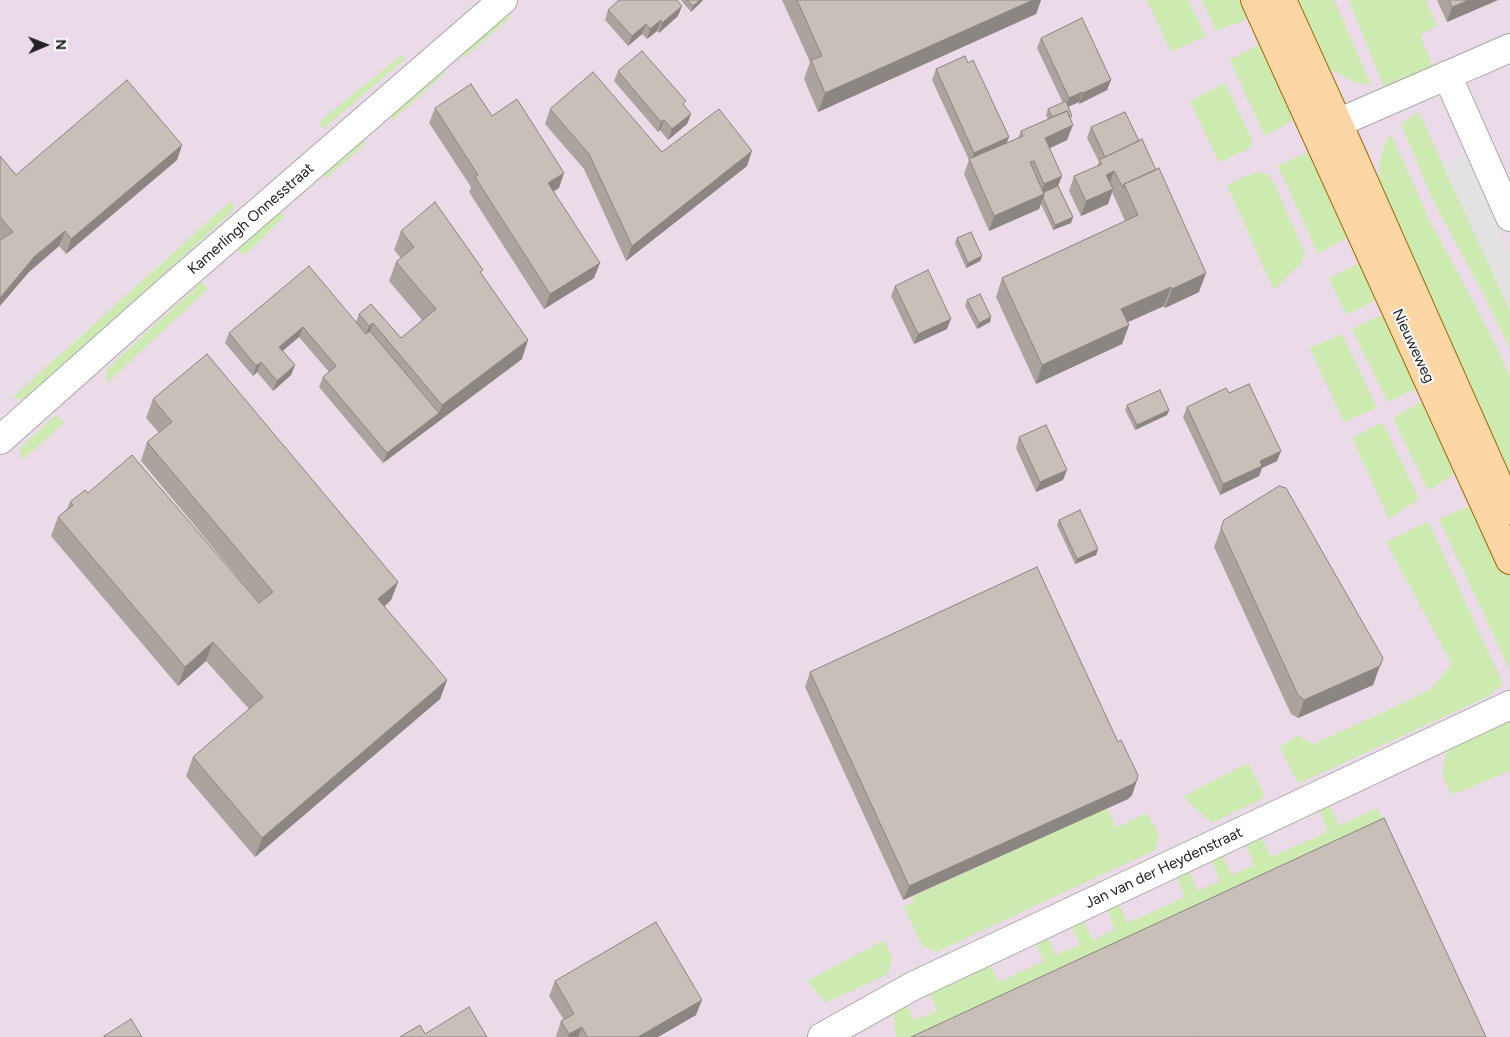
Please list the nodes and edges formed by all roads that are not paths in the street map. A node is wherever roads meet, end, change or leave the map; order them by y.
1 (503, 0) edge
2 (1254, 0) edge
3 (1282, 0) edge
4 (1510, 48) edge
5 (1448, 75) junction
6 (1326, 128) junction
7 (1510, 217) edge
8 (0, 440) edge
9 (1510, 510) edge
10 (1510, 560) edge
11 (1510, 706) edge
12 (822, 1037) edge

1 - 8 street, Kamerlingh Onnesstraat
2 - 6 main road, Nieuweweg
3 - 6 main road, Nieuweweg
4 - 5 street
5 - 6 street
5 - 7 street
6 - 9 main road, Nieuweweg
6 - 10 main road, Nieuweweg
11 - 12 street, Jan van der Heydenstraat

